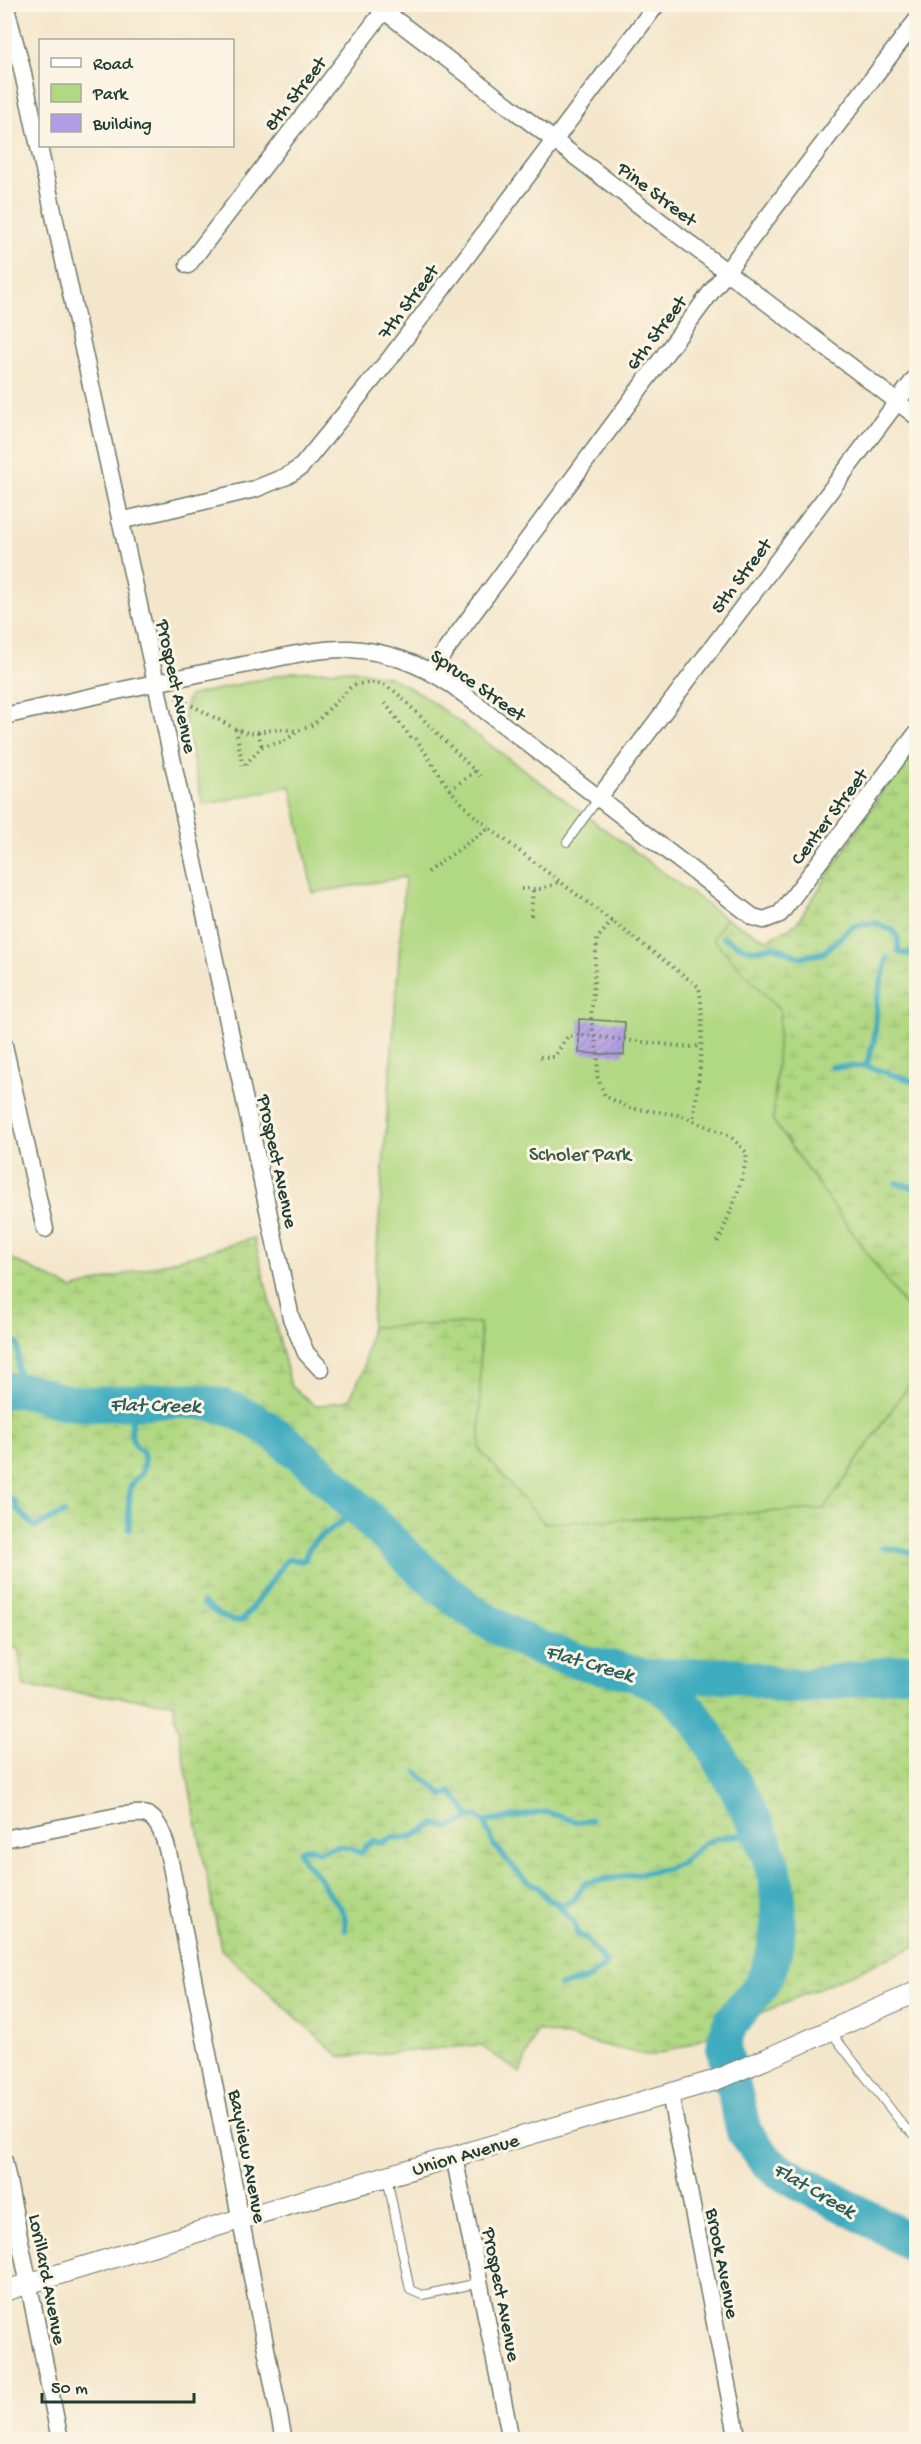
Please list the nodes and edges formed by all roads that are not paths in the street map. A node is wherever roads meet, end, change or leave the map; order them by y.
1 (5, 4) edge
2 (657, 4) edge
3 (383, 7) edge
4 (916, 21) edge
5 (555, 141) junction
6 (189, 265) dead end
7 (726, 272) junction
8 (916, 377) edge
9 (898, 402) junction
10 (916, 416) edge
11 (120, 521) junction
12 (431, 670) junction
13 (156, 682) junction
14 (4, 717) edge
15 (916, 734) edge
16 (598, 799) junction
17 (567, 842) dead end
18 (770, 919) joint
19 (4, 1045) edge
20 (45, 1229) dead end
21 (321, 1369) dead end
22 (4, 1839) edge
23 (916, 1992) edge
24 (829, 2030) junction
25 (679, 2091) junction
26 (916, 2136) edge
27 (454, 2156) junction
28 (4, 2161) edge
29 (387, 2176) junction
30 (240, 2219) junction
31 (479, 2283) junction
32 (29, 2284) junction
33 (4, 2291) edge
34 (60, 2439) edge
35 (284, 2439) edge
36 (511, 2439) edge
37 (738, 2439) edge

1 - 11 street, Prospect Avenue
2 - 5 street, 7th Street
3 - 5 street, Pine Street
3 - 6 street, 8th Street
4 - 7 street, 6th Street
5 - 7 street, Pine Street
5 - 11 street, 7th Street
7 - 9 street, Pine Street
7 - 12 street, 6th Street
8 - 9 street, 5th Street
9 - 10 street, Pine Street
9 - 16 street, 5th Street
11 - 13 street, Prospect Avenue
12 - 13 street, Spruce Street
12 - 16 street, Spruce Street
13 - 14 street, Spruce Street
13 - 21 street, Prospect Avenue
15 - 18 street, Center Street
16 - 17 lane
16 - 18 street, Spruce Street
19 - 20 street
22 - 30 street, Bayview Avenue
23 - 24 street, Union Avenue
24 - 25 street, Union Avenue
24 - 26 lane
25 - 27 street, Union Avenue
25 - 37 street, Brook Avenue
27 - 29 street, Union Avenue
27 - 31 street, Prospect Avenue
28 - 32 street, Lorillard Avenue
29 - 30 street, Union Avenue
29 - 31 lane
30 - 32 street, Union Avenue
30 - 35 street, Bayview Avenue
31 - 36 street, Prospect Avenue
32 - 33 street, Union Avenue
32 - 34 street, Lorillard Avenue

